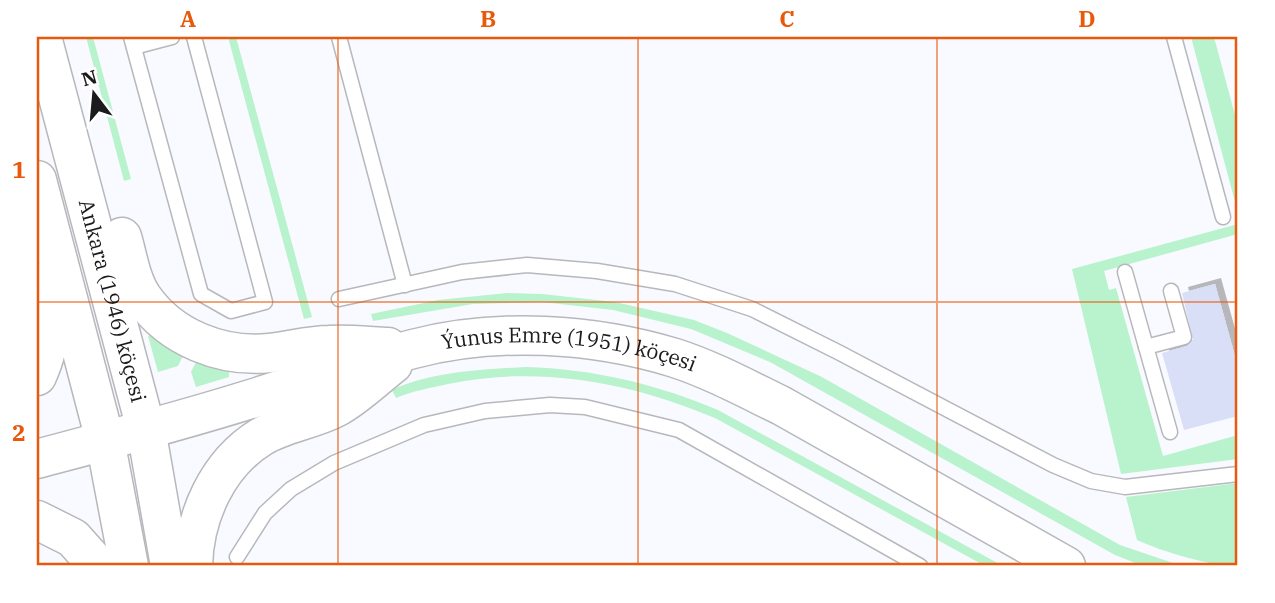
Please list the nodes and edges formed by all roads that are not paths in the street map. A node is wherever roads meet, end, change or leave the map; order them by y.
1 (42, 37) edge
2 (172, 37) edge
3 (194, 37) edge
4 (339, 37) edge
5 (1174, 37) edge
6 (132, 42) edge
7 (37, 180) edge
8 (89, 208) junction
9 (1223, 217) dead end
10 (42, 231) edge
11 (37, 271) edge
12 (1125, 272) dead end
13 (405, 285) junction
14 (1171, 291) dead end
15 (339, 299) dead end
16 (1146, 347) junction
17 (414, 348) junction
18 (37, 376) edge
19 (146, 429) junction
20 (1170, 432) dead end
21 (105, 440) junction
22 (37, 459) edge
23 (1238, 474) edge
24 (37, 520) edge
25 (237, 557) dead end
26 (97, 566) edge
27 (128, 566) edge
28 (170, 566) edge
29 (193, 566) edge
30 (920, 566) edge
31 (1066, 566) edge

1 - 8 main road, Ankara (1946) köçesi
2 - 6 lane
3 - 6 lane
4 - 13 lane
5 - 9 lane
7 - 10 main road, Ankara (1946) köçesi
8 - 17 main road
8 - 19 main road, Ankara (1946) köçesi
10 - 21 main road, Ankara (1946) köçesi
11 - 18 main road
12 - 16 lane
13 - 15 lane
13 - 23 lane
14 - 16 lane
16 - 20 lane
17 - 19 main road, Ýunus Emre (1951) köçesi
17 - 29 main road
17 - 31 main road, Ýunus Emre (1951) köçesi
19 - 21 main road, Ýunus Emre (1951) köçesi
19 - 28 main road, Ankara (1946) köçesi
21 - 22 main road, Ýunus Emre (1951) köçesi
21 - 27 main road, Ankara (1946) köçesi
24 - 26 main road
25 - 30 lane

